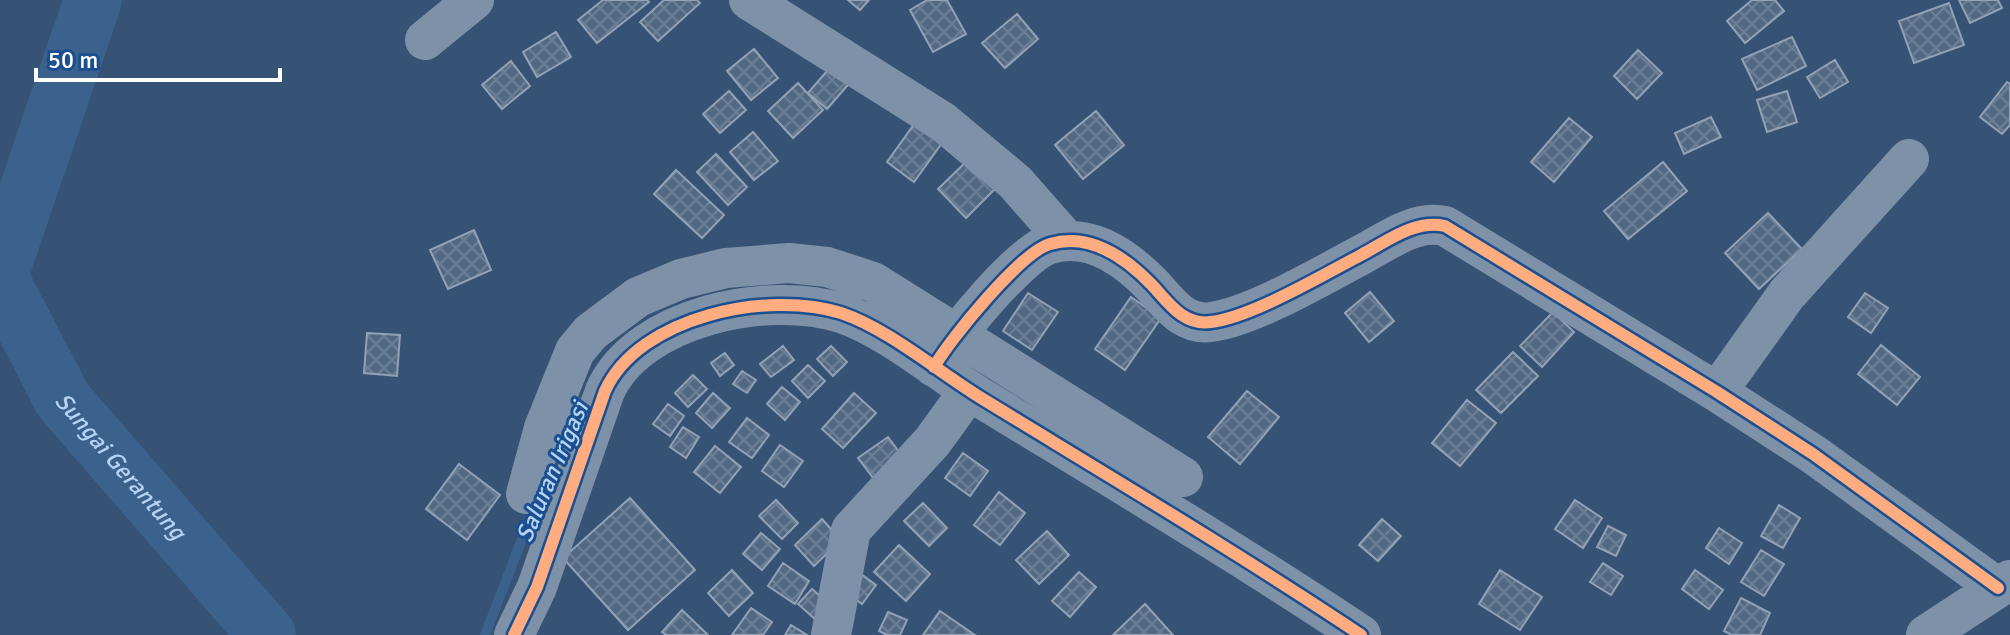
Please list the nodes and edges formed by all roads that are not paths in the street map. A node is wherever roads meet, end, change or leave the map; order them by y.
1 (474, 0) edge
2 (749, 0) edge
3 (425, 40) dead end
4 (1909, 159) dead end
5 (1067, 241) junction
6 (945, 351) junction
7 (969, 391) junction
8 (1717, 392) junction
9 (567, 432) junction
10 (1183, 477) dead end
11 (526, 494) dead end
12 (1994, 581) edge
13 (1354, 633) edge
14 (514, 635) edge
15 (831, 635) edge
16 (1926, 635) edge

1 - 3 street
2 - 5 street
4 - 8 street
5 - 6 street
5 - 8 street
6 - 7 street
6 - 9 street
6 - 10 street
7 - 13 street
7 - 15 street
8 - 12 street
9 - 11 street
9 - 14 street
12 - 16 street

